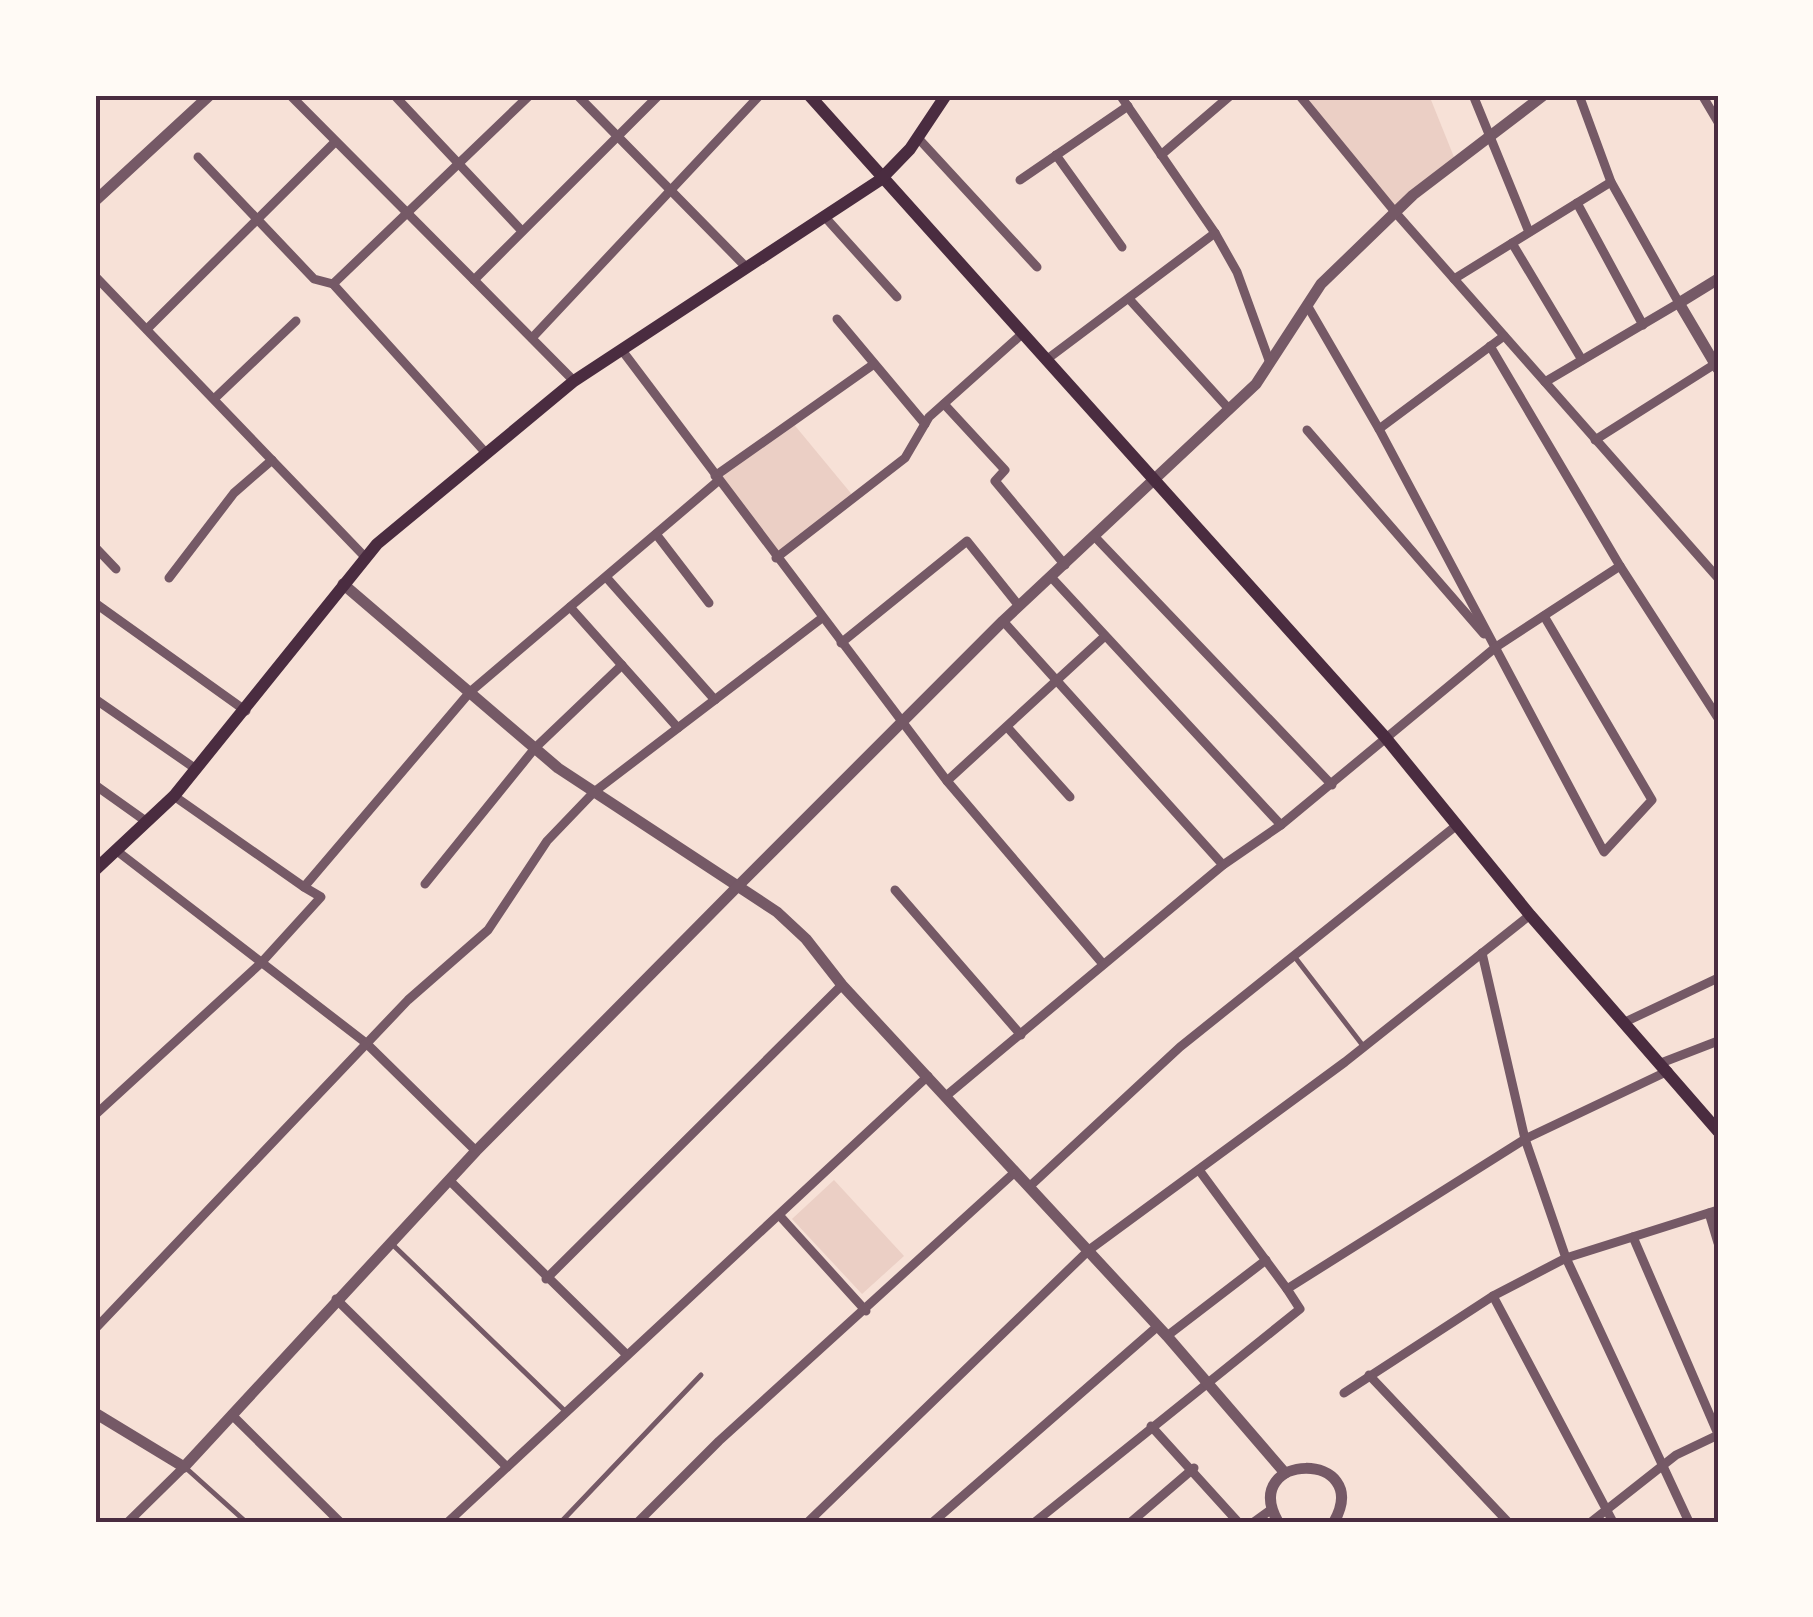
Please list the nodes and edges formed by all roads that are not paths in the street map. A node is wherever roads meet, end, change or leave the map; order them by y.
1 (210, 95) edge
2 (290, 95) edge
3 (394, 95) edge
4 (530, 95) edge
5 (577, 95) edge
6 (660, 95) edge
7 (760, 95) edge
8 (808, 95) edge
9 (1120, 95) edge
10 (1231, 95) edge
11 (1299, 95) edge
12 (1473, 95) edge
13 (1544, 95) edge
14 (1579, 95) edge
15 (1702, 95) edge
16 (943, 96) edge
17 (1128, 106) junction
18 (1718, 122) edge
19 (617, 135) junction
20 (1490, 136) junction
21 (918, 138) junction
22 (335, 142) junction
23 (1056, 155) junction
24 (1162, 155) junction
25 (198, 156) dead end
26 (458, 166) junction
27 (880, 180) junction
28 (1020, 180) dead end
29 (1611, 182) junction
30 (670, 189) junction
31 (97, 196) edge
32 (1577, 203) junction
33 (1395, 212) junction
34 (408, 214) junction
35 (824, 216) junction
36 (260, 220) junction
37 (522, 232) junction
38 (1529, 232) junction
39 (1216, 233) junction
40 (1512, 243) junction
41 (1122, 247) dead end
42 (746, 267) junction
43 (1037, 267) dead end
44 (95, 276) edge
45 (1454, 279) junction
46 (474, 280) junction
47 (1718, 280) edge
48 (334, 284) junction
49 (897, 297) dead end
50 (1130, 300) junction
51 (1679, 303) junction
52 (1308, 306) junction
53 (837, 320) dead end
54 (296, 321) dead end
55 (1643, 325) junction
56 (147, 330) junction
57 (1022, 334) junction
58 (1504, 336) junction
59 (532, 338) junction
60 (1490, 346) junction
61 (621, 349) junction
62 (1046, 360) junction
63 (1582, 360) junction
64 (1270, 363) junction
65 (874, 364) junction
66 (1717, 366) edge
67 (574, 381) junction
68 (1544, 382) junction
69 (214, 399) junction
70 (944, 404) junction
71 (1229, 409) junction
72 (924, 424) junction
73 (1379, 429) junction
74 (1307, 430) dead end
75 (1595, 440) junction
76 (485, 452) junction
77 (272, 460) junction
78 (717, 478) junction
79 (1154, 478) junction
80 (656, 534) junction
81 (1095, 537) junction
82 (95, 547) edge
83 (366, 558) junction
84 (776, 558) junction
85 (1064, 564) junction
86 (1620, 566) junction
87 (116, 568) dead end
88 (606, 577) junction
89 (1051, 577) junction
90 (169, 578) dead end
91 (1718, 578) edge
92 (343, 584) junction
93 (95, 603) edge
94 (709, 603) dead end
95 (1020, 606) junction
96 (570, 608) junction
97 (1544, 616) junction
98 (822, 618) junction
99 (1003, 621) junction
100 (1106, 636) junction
101 (841, 643) junction
102 (1496, 647) junction
103 (622, 665) junction
104 (1055, 678) junction
105 (470, 692) junction
106 (95, 699) edge
107 (714, 700) junction
108 (246, 711) junction
109 (1718, 718) edge
110 (904, 724) junction
111 (678, 728) junction
112 (1008, 728) junction
113 (1385, 736) junction
114 (535, 748) junction
115 (196, 769) junction
116 (947, 781) junction
117 (95, 785) edge
118 (1332, 785) junction
119 (594, 792) junction
120 (174, 796) junction
121 (1070, 797) dead end
122 (147, 822) junction
123 (1282, 826) junction
124 (1457, 826) junction
125 (116, 851) junction
126 (1223, 865) junction
127 (95, 870) edge
128 (426, 884) dead end
129 (738, 886) junction
130 (304, 887) junction
131 (895, 890) dead end
132 (1530, 915) junction
133 (1482, 954) junction
134 (1294, 956) junction
135 (261, 962) junction
136 (1104, 964) junction
137 (1718, 978) edge
138 (842, 985) junction
139 (1625, 1022) junction
140 (1021, 1035) junction
141 (1718, 1041) edge
142 (366, 1044) junction
143 (1364, 1047) junction
144 (1665, 1067) junction
145 (928, 1076) junction
146 (946, 1096) junction
147 (95, 1115) edge
148 (1718, 1131) edge
149 (1524, 1139) junction
150 (476, 1152) junction
151 (1198, 1170) junction
152 (1015, 1172) junction
153 (449, 1180) junction
154 (1028, 1186) junction
155 (1713, 1212) edge
156 (779, 1215) junction
157 (1633, 1237) junction
158 (391, 1243) junction
159 (1718, 1243) edge
160 (1089, 1250) junction
161 (1566, 1258) junction
162 (1266, 1260) junction
163 (546, 1278) junction
164 (1287, 1289) junction
165 (1492, 1296) junction
166 (336, 1299) junction
167 (866, 1311) junction
168 (95, 1329) edge
169 (1163, 1331) junction
170 (627, 1356) junction
171 (1369, 1375) junction
172 (700, 1376) dead end
173 (1207, 1380) junction
174 (1344, 1392) dead end
175 (95, 1412) edge
176 (566, 1412) junction
177 (232, 1414) junction
178 (1152, 1426) junction
179 (1718, 1434) edge
180 (1662, 1466) junction
181 (184, 1467) junction
182 (507, 1467) junction
183 (1194, 1468) junction
184 (1285, 1473) junction
185 (1272, 1509) junction
186 (140, 1510) junction
187 (1607, 1510) junction
188 (939, 1520) edge
189 (128, 1522) edge
190 (151, 1522) edge
191 (246, 1522) edge
192 (340, 1522) edge
193 (448, 1522) edge
194 (561, 1522) edge
195 (638, 1522) edge
196 (808, 1522) edge
197 (1035, 1522) edge
198 (1131, 1522) edge
199 (1238, 1522) edge
200 (1254, 1522) edge
201 (1278, 1522) edge
202 (1334, 1522) edge
203 (1508, 1522) edge
204 (1591, 1522) edge
205 (1614, 1522) edge
206 (1689, 1522) edge

1 - 31 street
2 - 22 street
3 - 26 street
4 - 26 street
5 - 19 street
6 - 19 street
7 - 30 street
8 - 27 main road
9 - 17 street
10 - 24 street
11 - 33 street
12 - 20 street
13 - 20 street
14 - 29 street
15 - 18 street
16 - 21 main road
17 - 23 street
17 - 24 street
19 - 30 street
19 - 37 street
20 - 33 street
20 - 38 street
21 - 27 main road
21 - 43 street
22 - 34 street
22 - 36 street
23 - 28 street
23 - 41 street
24 - 39 street
25 - 36 street
26 - 34 street
26 - 37 street
27 - 35 main road
27 - 57 main road
29 - 32 street
29 - 51 street
30 - 42 street
30 - 59 street
32 - 38 street
32 - 55 street
33 - 45 street
33 - 52 street
34 - 46 street
34 - 48 street
35 - 42 main road
35 - 49 street
36 - 48 street
36 - 56 street
37 - 46 street
38 - 40 street
39 - 50 street
39 - 64 street
40 - 45 street
40 - 63 street
42 - 61 main road
44 - 56 street
45 - 58 street
46 - 59 street
47 - 51 street
48 - 76 street
50 - 62 street
50 - 71 street
51 - 55 street
51 - 66 street
52 - 64 street
52 - 73 street
53 - 65 street
54 - 69 street
55 - 63 street
56 - 69 street
57 - 62 main road
57 - 70 street
58 - 60 street
58 - 68 street
59 - 67 street
60 - 73 street
60 - 86 street
61 - 67 main road
61 - 78 street
62 - 79 main road
63 - 68 street
64 - 71 street
65 - 72 street
65 - 78 street
66 - 75 street
67 - 76 main road
68 - 75 street
69 - 77 street
70 - 72 street
70 - 85 street
71 - 79 street
72 - 84 street
73 - 102 street
74 - 102 street
75 - 91 street
76 - 83 main road
77 - 83 street
77 - 90 street
78 - 80 street
78 - 84 street
79 - 81 street
79 - 113 main road
80 - 88 street
80 - 94 street
81 - 85 street
81 - 118 street
82 - 87 street
83 - 92 main road
84 - 98 street
85 - 89 street
86 - 97 street
86 - 109 street
88 - 96 street
88 - 107 street
89 - 95 street
89 - 100 street
92 - 105 street
92 - 108 main road
93 - 108 street
95 - 99 street
95 - 101 street
96 - 103 street
96 - 105 street
97 - 102 street
97 - 102 street
98 - 101 street
98 - 107 street
99 - 104 street
99 - 110 street
100 - 104 street
100 - 123 street
101 - 110 street
102 - 113 street
103 - 111 street
103 - 114 street
104 - 112 street
104 - 126 street
105 - 114 street
105 - 130 street
106 - 115 street
107 - 111 street
108 - 115 main road
110 - 116 street
110 - 129 street
111 - 119 street
112 - 116 street
112 - 121 street
113 - 118 street
113 - 124 main road
114 - 119 street
114 - 128 street
115 - 120 main road
116 - 136 street
117 - 122 street
118 - 123 street
119 - 129 street
119 - 142 street
120 - 122 main road
120 - 130 street
122 - 125 main road
123 - 126 street
124 - 132 main road
124 - 134 street
125 - 127 main road
125 - 135 street
126 - 136 street
129 - 138 street
129 - 150 street
130 - 135 street
131 - 140 street
132 - 133 street
132 - 139 main road
133 - 143 street
133 - 149 street
134 - 143 lane
134 - 154 street
135 - 142 street
135 - 147 street
136 - 140 street
137 - 139 street
138 - 145 street
138 - 163 street
139 - 144 main road
140 - 146 street
141 - 144 street
142 - 150 street
142 - 168 street
143 - 151 street
144 - 148 main road
144 - 149 street
145 - 146 street
145 - 156 street
146 - 152 street
149 - 161 street
149 - 164 street
150 - 153 street
151 - 160 street
151 - 162 street
152 - 154 street
152 - 167 street
153 - 158 street
153 - 163 street
154 - 160 street
155 - 157 street
155 - 159 street
156 - 167 street
156 - 170 street
157 - 161 street
157 - 179 street
158 - 166 street
158 - 176 lane
160 - 169 street
160 - 196 street
161 - 165 street
161 - 180 street
162 - 164 street
162 - 169 street
163 - 170 street
164 - 173 street
165 - 171 street
165 - 187 street
166 - 177 street
166 - 182 street
167 - 195 street
169 - 173 street
169 - 188 street
170 - 176 street
171 - 174 street
171 - 203 street
172 - 194 lane
173 - 178 street
173 - 184 street
175 - 181 street
176 - 182 street
177 - 181 street
177 - 192 street
178 - 183 street
178 - 197 street
179 - 180 street
180 - 187 street
180 - 206 street
181 - 186 street
181 - 191 lane
182 - 193 street
183 - 198 street
183 - 199 street
184 - 185 street
184 - 202 street
185 - 200 street
185 - 201 street
186 - 189 street
186 - 190 street
187 - 204 street
187 - 205 street

